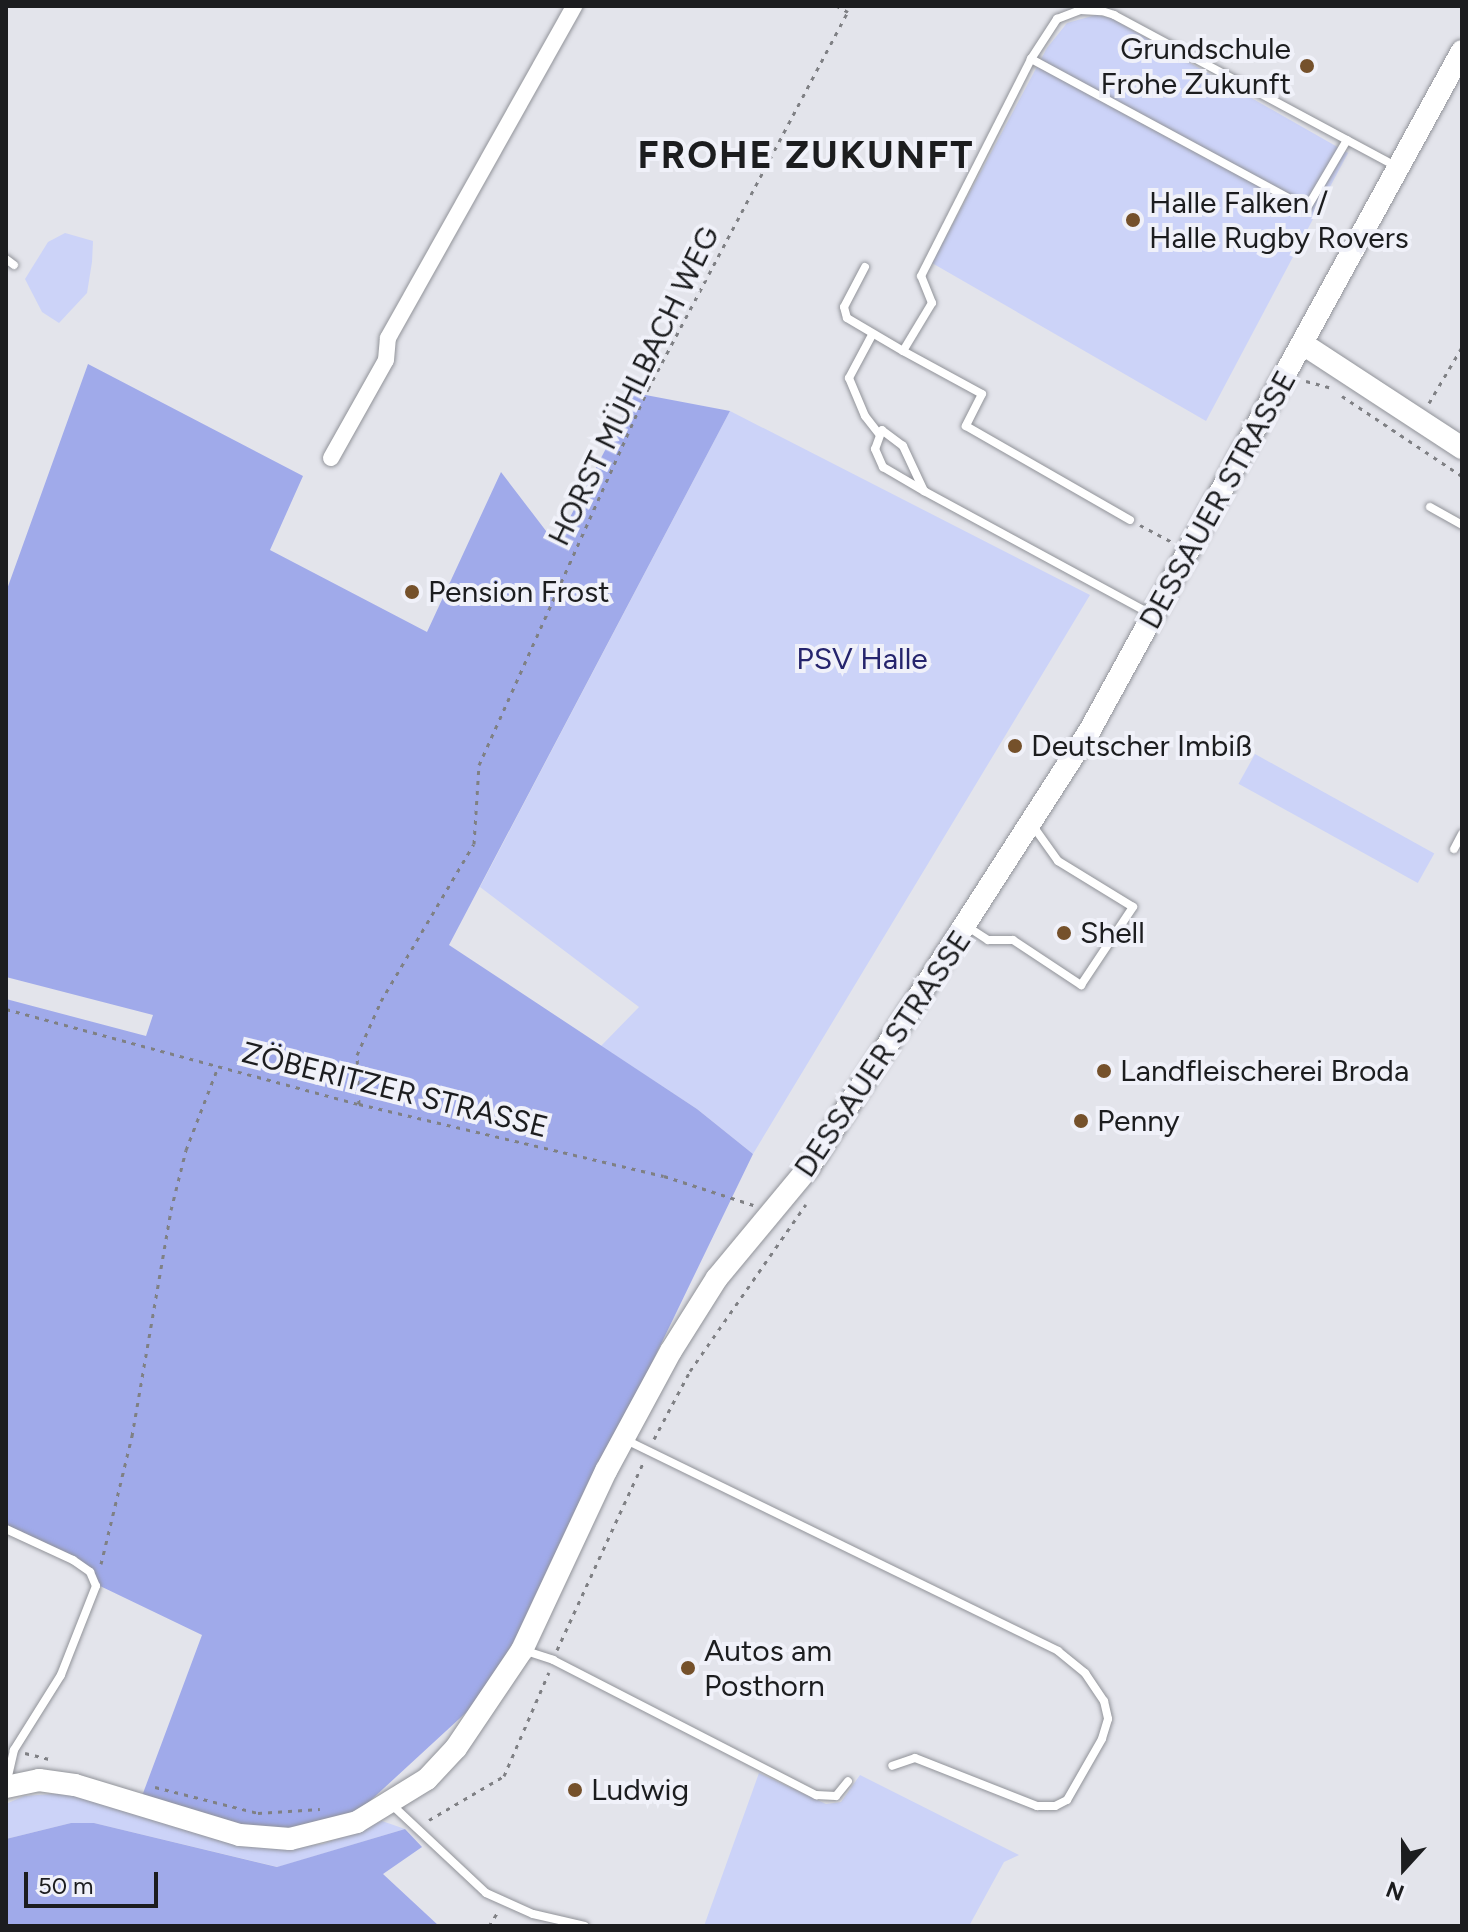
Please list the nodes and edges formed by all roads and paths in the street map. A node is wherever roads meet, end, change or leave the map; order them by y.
1 (574, 6) edge
2 (837, 6) edge
3 (1462, 51) edge
4 (1031, 59) junction
5 (1347, 140) junction
6 (1399, 168) junction
7 (6, 259) edge
8 (14, 265) dead end
9 (865, 267) dead end
10 (872, 335) junction
11 (1462, 347) edge
12 (1311, 350) junction
13 (903, 351) junction
14 (1306, 381) junction
15 (1298, 395) dead end
16 (1415, 418) junction
17 (879, 434) junction
18 (1462, 448) edge
19 (331, 458) dead end
20 (1462, 476) edge
21 (924, 491) junction
22 (1430, 507) dead end
23 (1130, 520) joint
24 (1462, 525) edge
25 (1190, 551) junction
26 (1155, 616) junction
27 (1033, 826) junction
28 (1462, 834) edge
29 (1454, 849) dead end
30 (968, 927) junction
31 (6, 1009) edge
32 (218, 1067) junction
33 (359, 1104) junction
34 (807, 1203) dead end
35 (774, 1212) junction
36 (624, 1439) junction
37 (648, 1451) junction
38 (6, 1529) edge
39 (96, 1586) junction
40 (522, 1650) junction
41 (553, 1660) junction
42 (14, 1750) junction
43 (57, 1761) dead end
44 (892, 1766) dead end
45 (848, 1781) dead end
46 (6, 1786) edge
47 (147, 1797) junction
48 (391, 1803) junction
49 (324, 1809) dead end
50 (419, 1826) junction
51 (503, 1902) junction
52 (489, 1926) edge
53 (585, 1926) edge

1 - 19 street
2 - 33 path, HORST MÜHLBACH WEG
3 - 6 main road, DESSAUER STRASSE
4 - 5 lane
4 - 5 lane
4 - 13 lane
5 - 6 lane
6 - 12 main road, DESSAUER STRASSE
7 - 8 lane
9 - 10 lane
10 - 13 lane
10 - 17 lane
11 - 16 path
12 - 14 path
12 - 16 main road
12 - 25 main road, DESSAUER STRASSE
13 - 23 lane
14 - 15 path
14 - 20 path
16 - 18 main road
17 - 21 lane
17 - 21 lane
21 - 26 lane
22 - 24 lane
23 - 25 path
25 - 26 main road, DESSAUER STRASSE
26 - 27 main road, DESSAUER STRASSE
27 - 30 main road, DESSAUER STRASSE
27 - 30 lane
28 - 29 lane
30 - 35 main road, DESSAUER STRASSE
31 - 32 path, ZÖBERITZER STRASSE
32 - 33 path, ZÖBERITZER STRASSE
32 - 39 path
33 - 35 path, ZÖBERITZER STRASSE
34 - 37 path
35 - 36 main road, DESSAUER STRASSE
36 - 37 lane
36 - 40 main road, DESSAUER STRASSE
37 - 41 path
37 - 44 lane
38 - 39 lane
39 - 42 lane
40 - 41 lane
40 - 48 main road, DESSAUER STRASSE
41 - 45 lane
41 - 50 path
42 - 43 path
42 - 46 lane
46 - 47 main road, DESSAUER STRASSE
47 - 48 main road, DESSAUER STRASSE
47 - 49 path
48 - 50 lane
50 - 51 lane
51 - 52 path
51 - 53 lane

